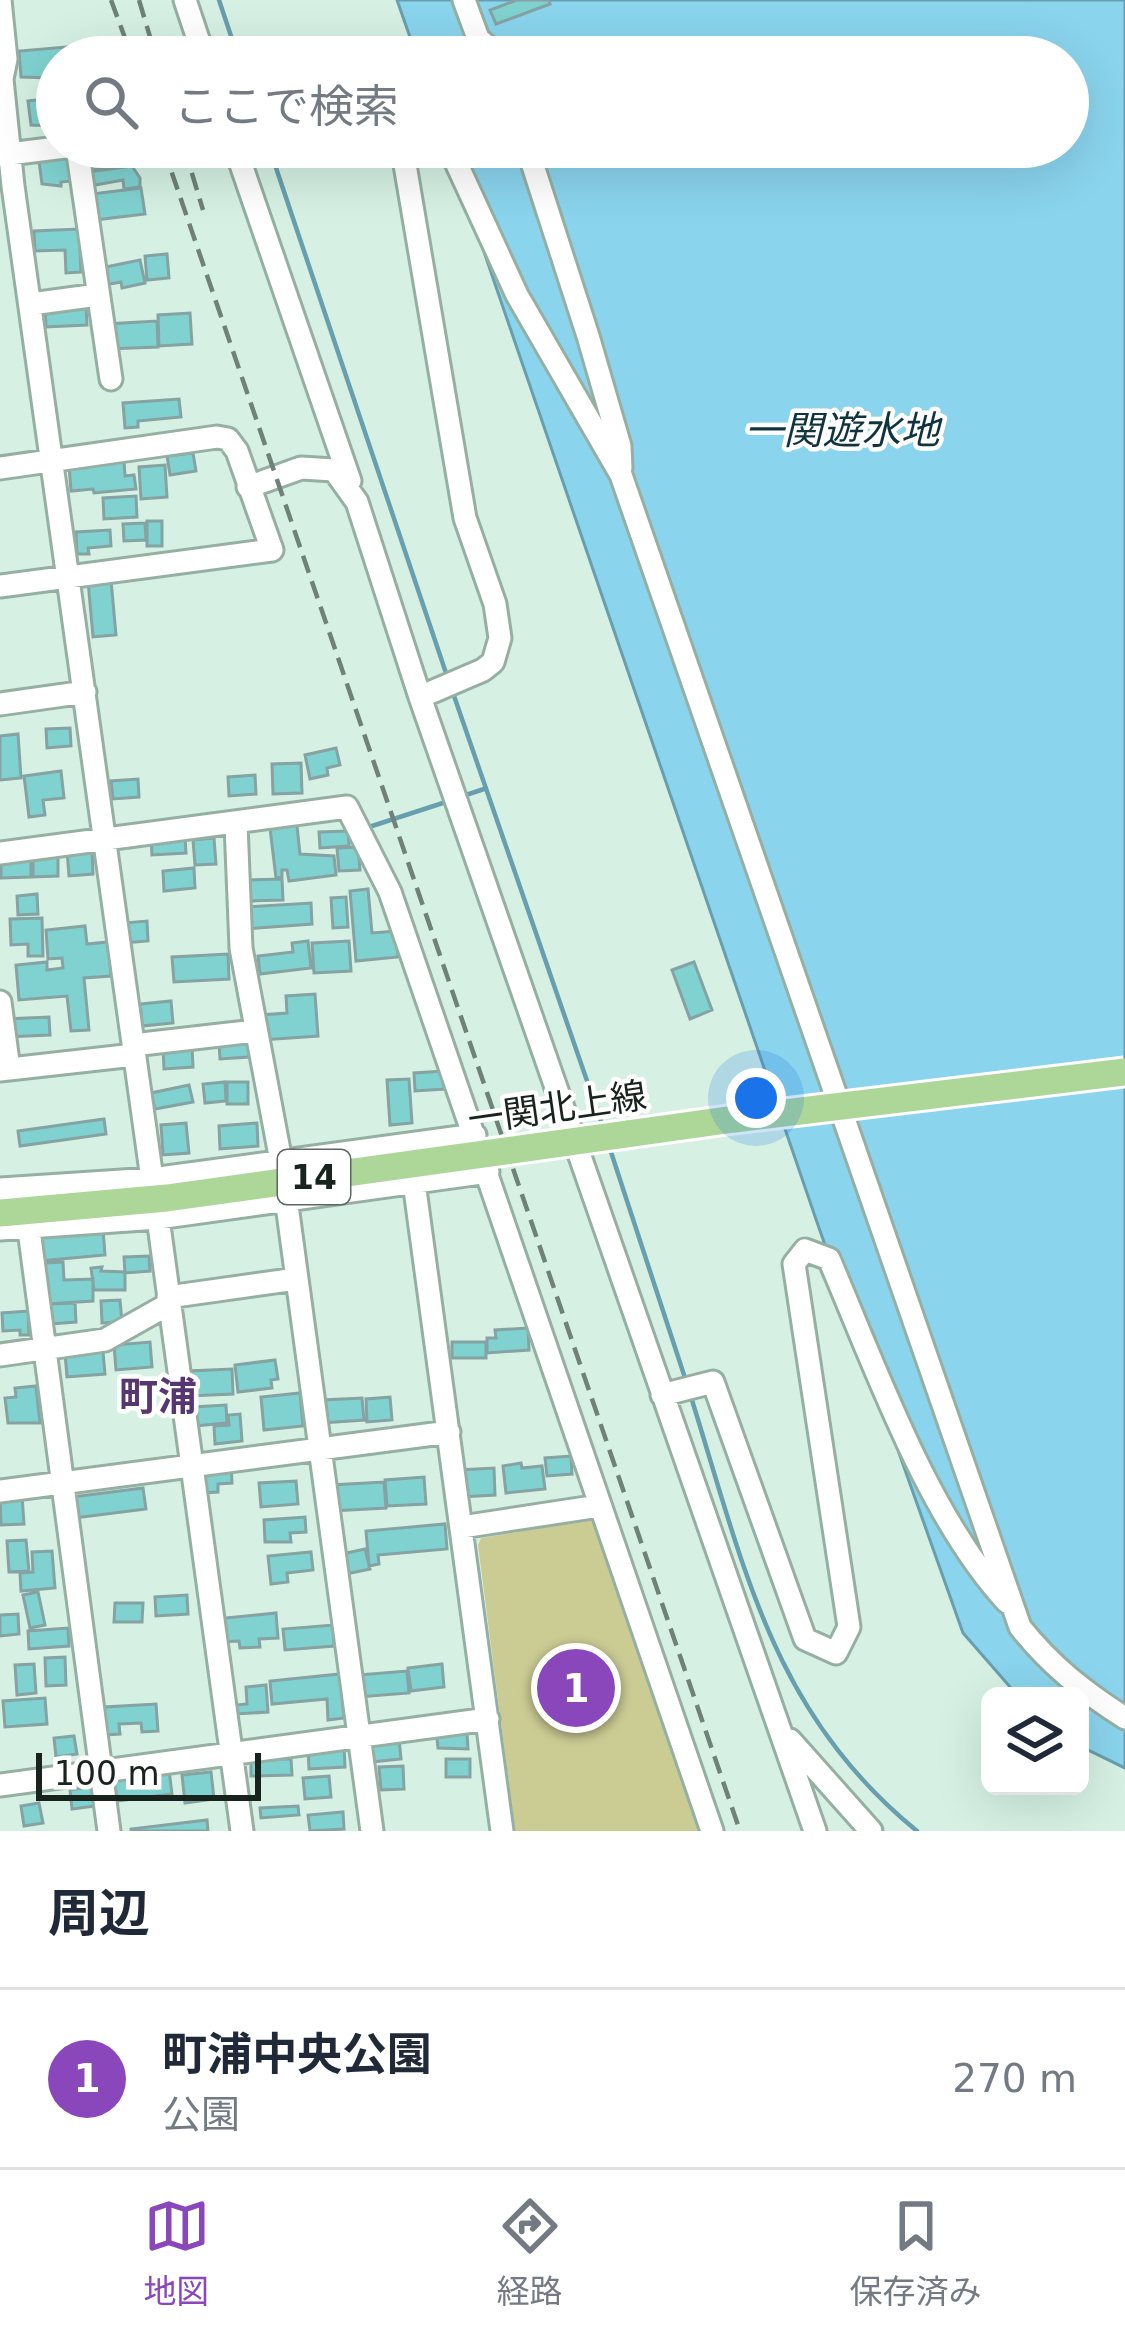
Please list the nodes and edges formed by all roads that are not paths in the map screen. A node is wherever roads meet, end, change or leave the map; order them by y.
1 (0, 0) edge
2 (185, 0) edge
3 (464, 0) edge
4 (197, 36) edge
5 (477, 36) edge
6 (1, 78) edge
7 (36, 151) edge
8 (5, 155) edge
9 (79, 168) edge
10 (242, 168) edge
11 (406, 168) edge
12 (458, 168) edge
13 (534, 168) edge
14 (98, 295) junction
15 (31, 304) junction
16 (111, 379) dead end
17 (54, 460) junction
18 (0, 468) edge
19 (621, 475) junction
20 (248, 487) junction
21 (356, 502) junction
22 (69, 576) junction
23 (0, 586) edge
24 (85, 692) junction
25 (428, 694) junction
26 (0, 704) edge
27 (236, 824) junction
28 (105, 837) junction
29 (0, 853) edge
30 (0, 1002) edge
31 (255, 1031) junction
32 (134, 1050) junction
33 (5, 1069) edge
34 (1125, 1072) edge
35 (476, 1135) junction
36 (280, 1161) junction
37 (488, 1172) junction
38 (152, 1179) junction
39 (414, 1182) junction
40 (0, 1190) edge
41 (285, 1200) junction
42 (0, 1213) edge
43 (158, 1218) junction
44 (0, 1229) edge
45 (28, 1230) junction
46 (296, 1280) junction
47 (168, 1300) junction
48 (43, 1349) junction
49 (0, 1355) edge
50 (668, 1394) junction
51 (448, 1432) junction
52 (319, 1447) junction
53 (191, 1466) junction
54 (63, 1484) junction
55 (0, 1491) edge
56 (599, 1506) junction
57 (462, 1527) junction
58 (1013, 1609) junction
59 (1125, 1718) edge
60 (488, 1719) junction
61 (782, 1730) junction
62 (359, 1736) junction
63 (231, 1754) junction
64 (101, 1771) junction
65 (0, 1785) edge
66 (109, 1831) edge
67 (242, 1831) edge
68 (372, 1831) edge
69 (502, 1831) edge
70 (712, 1831) edge
71 (815, 1831) edge
72 (871, 1831) edge

1 - 6 street
2 - 4 street
3 - 5 street
6 - 8 street
7 - 8 street
8 - 15 street
9 - 14 street
10 - 21 street
11 - 25 street
12 - 19 street
13 - 19 street
14 - 15 street
14 - 16 street
15 - 17 street
17 - 18 street
17 - 20 street
17 - 22 street
19 - 58 street
20 - 21 street
20 - 22 street
21 - 25 street
22 - 23 street
22 - 24 street
24 - 26 street
24 - 28 street
25 - 50 street
27 - 28 street
27 - 31 street
27 - 35 street
28 - 29 street
28 - 32 street
30 - 33 street
31 - 32 street
31 - 36 street
32 - 33 street
32 - 38 street
34 - 42 main road, 一関北上線 / 14, bridge
35 - 36 street
35 - 37 street
36 - 38 street
36 - 41 street
37 - 39 street
37 - 56 street
38 - 40 street
39 - 41 street
39 - 51 street
41 - 43 street
41 - 46 street
43 - 45 street
43 - 47 street
44 - 45 street
45 - 48 street
46 - 47 street
46 - 52 street
47 - 48 street
47 - 53 street
48 - 49 street
48 - 54 street
50 - 58 street
50 - 61 street
51 - 52 street
51 - 57 street
52 - 53 street
52 - 62 street
53 - 54 street
53 - 63 street
54 - 55 street
54 - 64 street
56 - 57 street
56 - 70 street
57 - 60 street
58 - 59 street
60 - 62 street
60 - 69 street
61 - 71 street
61 - 72 street
62 - 63 street
62 - 68 street
63 - 64 street
63 - 67 street
64 - 65 street
64 - 66 street

